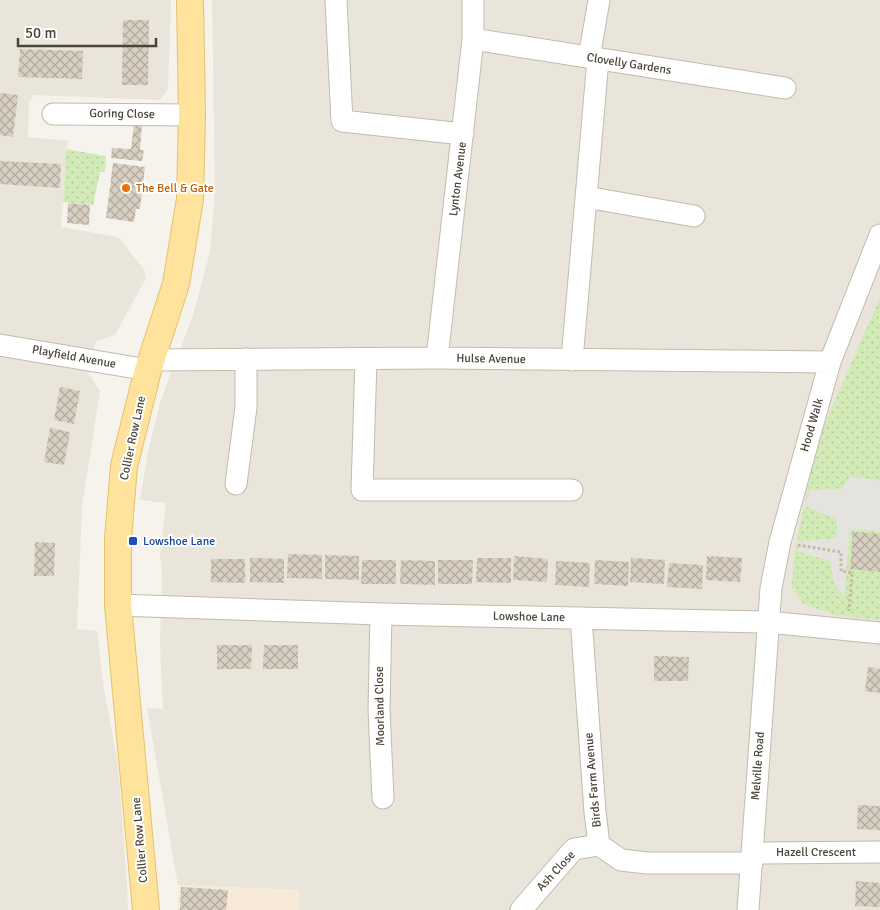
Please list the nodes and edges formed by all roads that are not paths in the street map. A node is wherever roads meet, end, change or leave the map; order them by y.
1 (190, 0) edge
2 (336, 0) edge
3 (473, 0) edge
4 (599, 0) edge
5 (473, 39) junction
6 (593, 58) junction
7 (785, 88) dead end
8 (53, 114) dead end
9 (192, 115) junction
10 (463, 134) junction
11 (586, 197) junction
12 (694, 216) dead end
13 (880, 235) edge
14 (0, 345) edge
15 (437, 358) junction
16 (246, 359) junction
17 (366, 359) junction
18 (572, 360) junction
19 (830, 362) junction
20 (150, 365) junction
21 (236, 484) dead end
22 (572, 490) dead end
23 (118, 605) junction
24 (381, 614) junction
25 (581, 618) junction
26 (768, 622) junction
27 (880, 633) edge
28 (383, 798) dead end
29 (598, 845) junction
30 (880, 852) edge
31 (752, 858) junction
32 (146, 910) edge
33 (521, 910) edge
34 (748, 910) edge

1 - 9 main road, Collier Row Lane
2 - 10 street
3 - 5 street, Lynton Avenue
4 - 6 street
5 - 6 street, Clovelly Gardens
5 - 10 street, Lynton Avenue
6 - 7 street, Clovelly Gardens
6 - 11 street
8 - 9 street, Goring Close
9 - 20 main road, Collier Row Lane
10 - 15 street, Lynton Avenue
11 - 12 street
11 - 18 street
13 - 19 street, Hood Walk
14 - 20 street, Playfield Avenue
15 - 17 street, Hulse Avenue
15 - 18 street, Hulse Avenue
16 - 17 street, Hulse Avenue
16 - 20 street, Hulse Avenue
16 - 21 street
17 - 22 street
18 - 19 street, Hulse Avenue
19 - 26 street, Hood Walk
20 - 23 main road, Collier Row Lane
23 - 24 street, Lowshoe Lane
23 - 32 main road, Collier Row Lane
24 - 25 street, Lowshoe Lane
24 - 28 street, Moorland Close
25 - 26 street, Lowshoe Lane
25 - 29 street, Birds Farm Avenue
26 - 27 street, Lowshoe Lane
26 - 31 street, Melville Road
29 - 31 street, Birds Farm Avenue
29 - 33 street, Ash Close
30 - 31 street, Hazell Crescent
31 - 34 street, Melville Road

